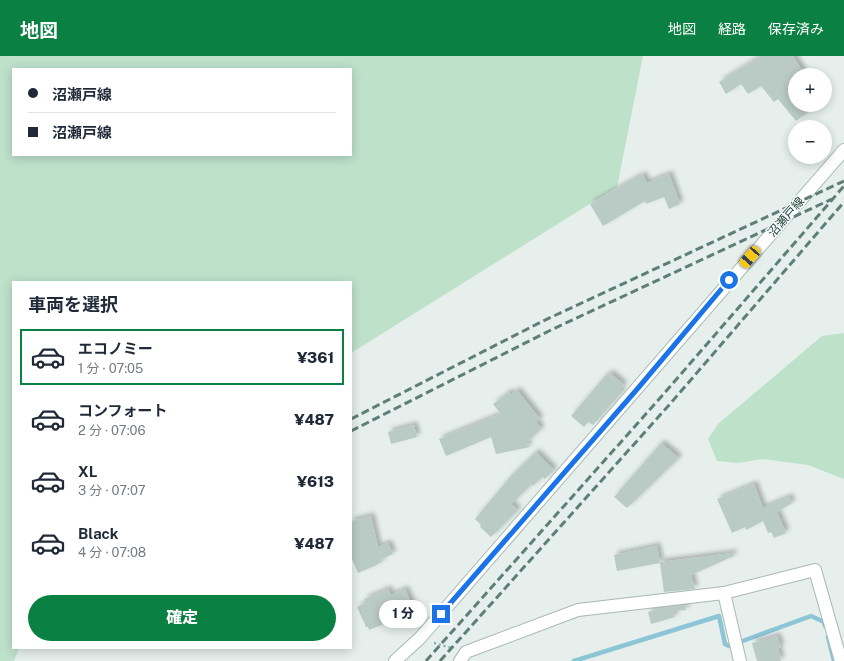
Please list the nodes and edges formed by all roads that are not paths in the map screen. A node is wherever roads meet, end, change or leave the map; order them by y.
1 (844, 150) edge
2 (724, 593) junction
3 (463, 657) edge
4 (395, 661) edge
5 (740, 661) edge
6 (841, 661) edge

1 - 4 main road, 沼瀬戸線
2 - 3 main road
2 - 5 main road
2 - 6 main road

